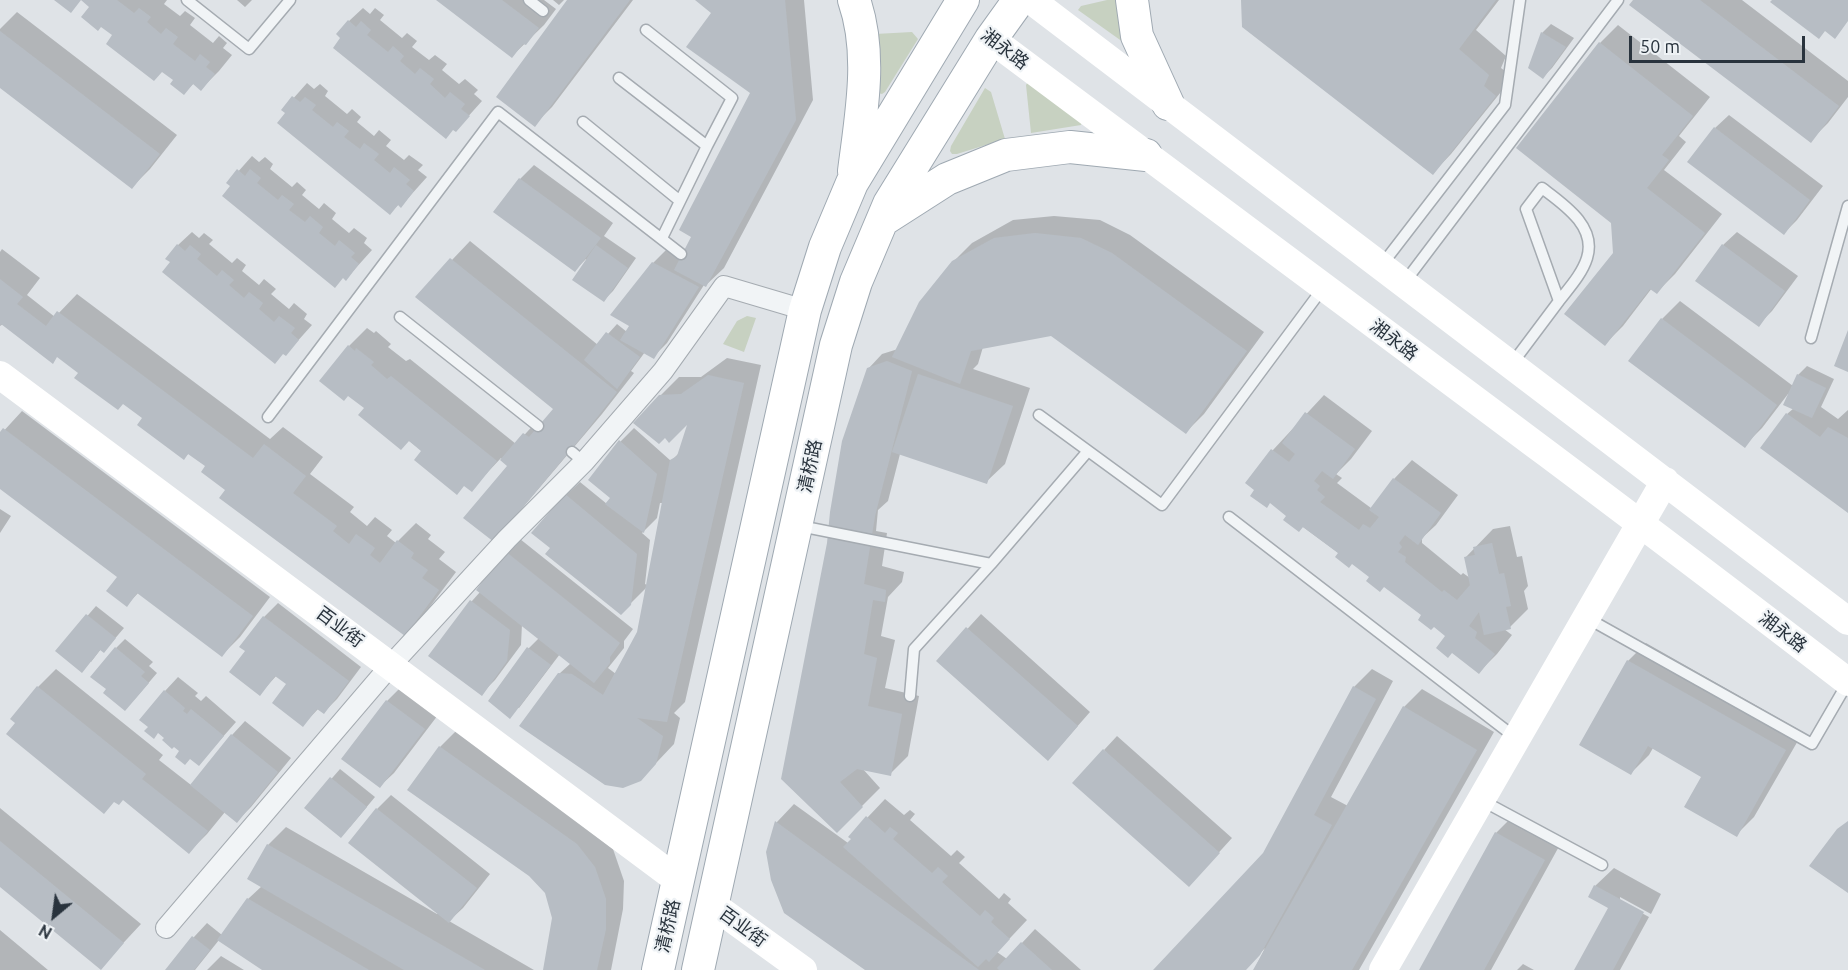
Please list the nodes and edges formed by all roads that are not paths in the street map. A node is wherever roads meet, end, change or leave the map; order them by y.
1 (187, 0) edge
2 (290, 0) edge
3 (529, 0) edge
4 (854, 0) edge
5 (1019, 0) edge
6 (1031, 0) edge
7 (1132, 0) edge
8 (1520, 0) edge
9 (1618, 0) edge
10 (952, 4) edge
11 (543, 11) dead end
12 (646, 30) dead end
13 (991, 39) junction
14 (619, 78) dead end
15 (1168, 104) junction
16 (583, 122) dead end
17 (707, 146) junction
18 (1146, 155) junction
19 (852, 183) junction
20 (680, 201) junction
21 (1848, 206) edge
22 (884, 213) junction
23 (662, 238) junction
24 (681, 254) dead end
25 (1381, 266) junction
26 (1403, 283) junction
27 (1323, 288) junction
28 (1559, 301) junction
29 (805, 310) junction
30 (400, 317) dead end
31 (1811, 338) dead end
32 (1511, 365) junction
33 (1, 377) edge
34 (1039, 415) dead end
35 (268, 417) dead end
36 (538, 426) dead end
37 (1088, 451) junction
38 (1665, 482) junction
39 (1228, 518) dead end
40 (1641, 523) junction
41 (797, 525) junction
42 (991, 564) junction
43 (1586, 617) junction
44 (1848, 621) edge
45 (391, 665) junction
46 (1848, 682) edge
47 (910, 696) dead end
48 (1516, 738) junction
49 (1481, 800) junction
50 (1602, 865) dead end
51 (679, 881) junction
52 (713, 905) junction
53 (166, 928) dead end
54 (658, 970) edge
55 (698, 970) edge
56 (802, 970) edge
57 (1383, 970) edge

1 - 2 lane
3 - 11 lane
4 - 19 main road
5 - 13 main road, 清桥路
6 - 15 main road
7 - 15 main road
8 - 25 lane
9 - 26 lane
10 - 13 main road, 湘永路
10 - 19 main road, 清桥路
12 - 17 lane
13 - 18 main road, 湘永路
13 - 22 main road, 清桥路
14 - 17 lane
15 - 25 main road
16 - 20 lane
17 - 20 lane
18 - 22 main road
18 - 27 main road, 湘永路
19 - 22 main road
19 - 29 main road, 清桥路
20 - 23 lane
21 - 31 lane
22 - 41 main road, 清桥路
23 - 24 lane
23 - 35 lane
25 - 26 main road
26 - 32 main road
27 - 37 lane
27 - 40 main road, 湘永路
28 - 28 lane
28 - 32 lane
29 - 45 street
29 - 51 main road, 清桥路
30 - 36 lane
32 - 38 main road
33 - 45 main road, 百业街
34 - 37 lane
37 - 42 lane
38 - 40 main road
38 - 44 main road
39 - 48 lane
40 - 43 main road
40 - 46 main road, 湘永路
41 - 42 lane
41 - 52 main road, 清桥路
42 - 47 lane
43 - 46 lane
43 - 48 main road
45 - 51 main road, 百业街
45 - 53 street
48 - 49 main road
49 - 50 lane
49 - 57 main road
51 - 54 main road, 清桥路
52 - 55 main road, 清桥路
52 - 56 main road, 百业街

